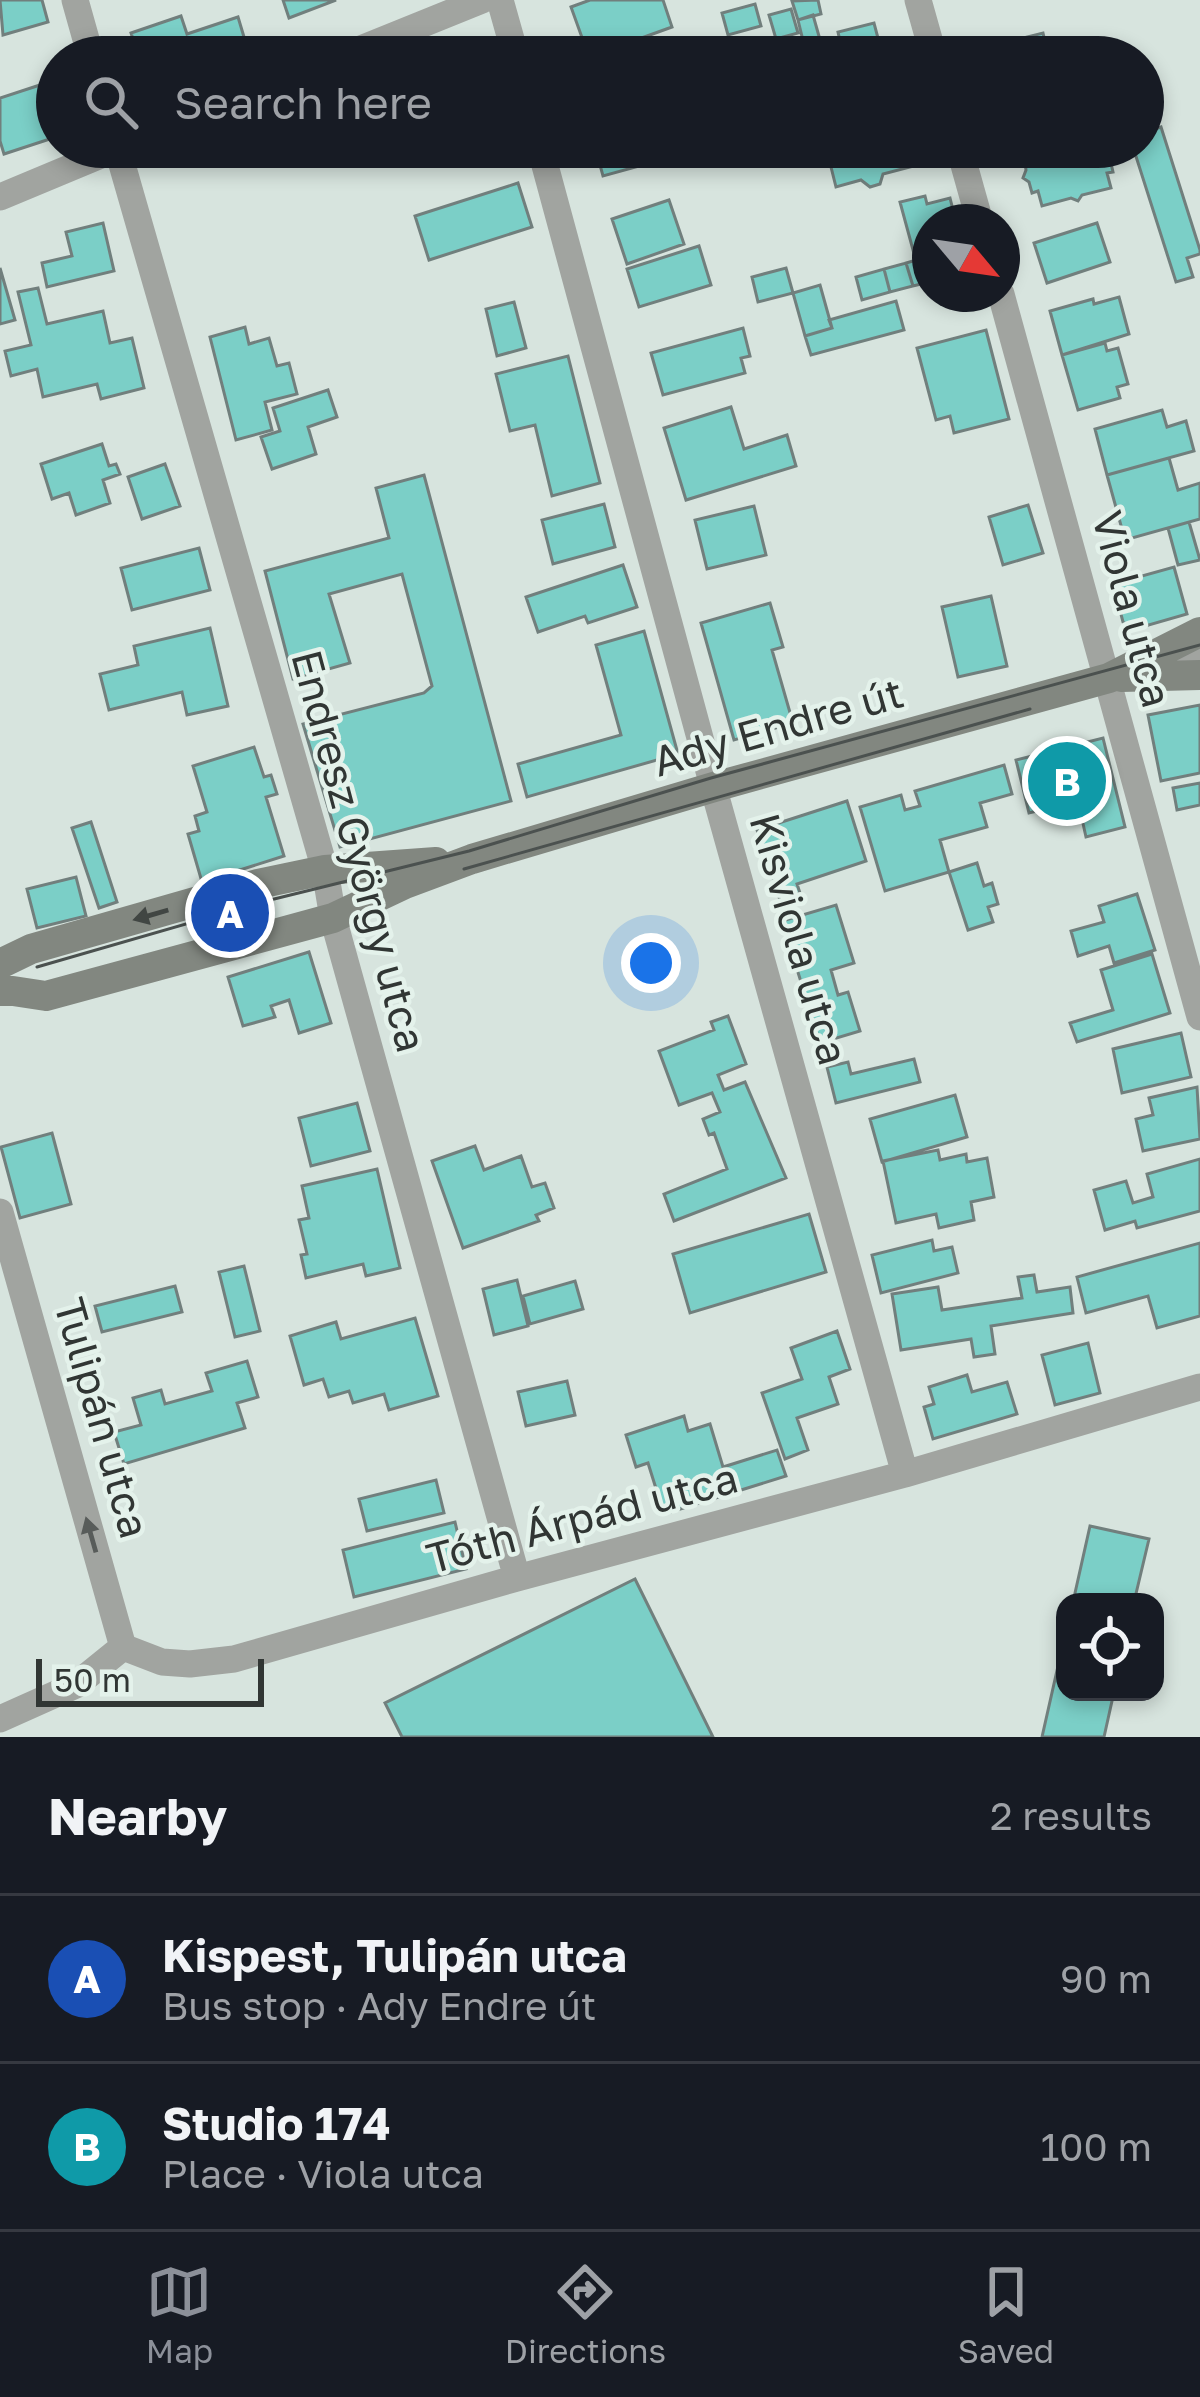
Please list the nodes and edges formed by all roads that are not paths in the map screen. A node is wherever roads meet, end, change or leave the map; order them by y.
1 (75, 0) edge
2 (482, 0) edge
3 (500, 0) edge
4 (918, 0) edge
5 (86, 36) edge
6 (393, 36) edge
7 (510, 36) edge
8 (928, 36) edge
9 (68, 168) edge
10 (124, 168) edge
11 (546, 168) edge
12 (965, 168) edge
13 (0, 197) edge
14 (975, 204) edge
15 (1006, 312) edge
16 (1200, 632) edge
17 (1200, 653) edge
18 (1200, 675) edge
19 (1108, 678) junction
20 (714, 788) junction
21 (472, 860) junction
22 (325, 870) junction
23 (333, 918) junction
24 (0, 964) edge
25 (0, 991) edge
26 (1200, 1017) edge
27 (0, 1212) edge
28 (1200, 1388) edge
29 (904, 1474) junction
30 (517, 1578) junction
31 (123, 1647) junction
32 (0, 1718) edge

1 - 5 street
2 - 6 street
3 - 7 street
4 - 8 street
9 - 13 street
10 - 22 street, Endresz György utca
11 - 20 street, Kisviola utca
12 - 14 street
15 - 19 street, Viola utca
16 - 19 street, Ady Endre út
17 - 19 lane
18 - 19 street, Ady Endre út
19 - 20 street, Ady Endre út
19 - 26 street, Viola utca
20 - 21 street, Ady Endre út
20 - 29 street, Kisviola utca
21 - 22 street, Ady Endre út
21 - 23 street, Ady Endre út
22 - 23 street, Endresz György utca
22 -> 24 street, Ady Endre út
23 - 25 street, Ady Endre út
23 - 30 street, Endresz György utca
31 -> 27 street, Tulipán utca
28 - 29 street, Tóth Árpád utca
29 - 30 street, Tóth Árpád utca
30 - 31 street, Tóth Árpád utca
31 - 32 street

